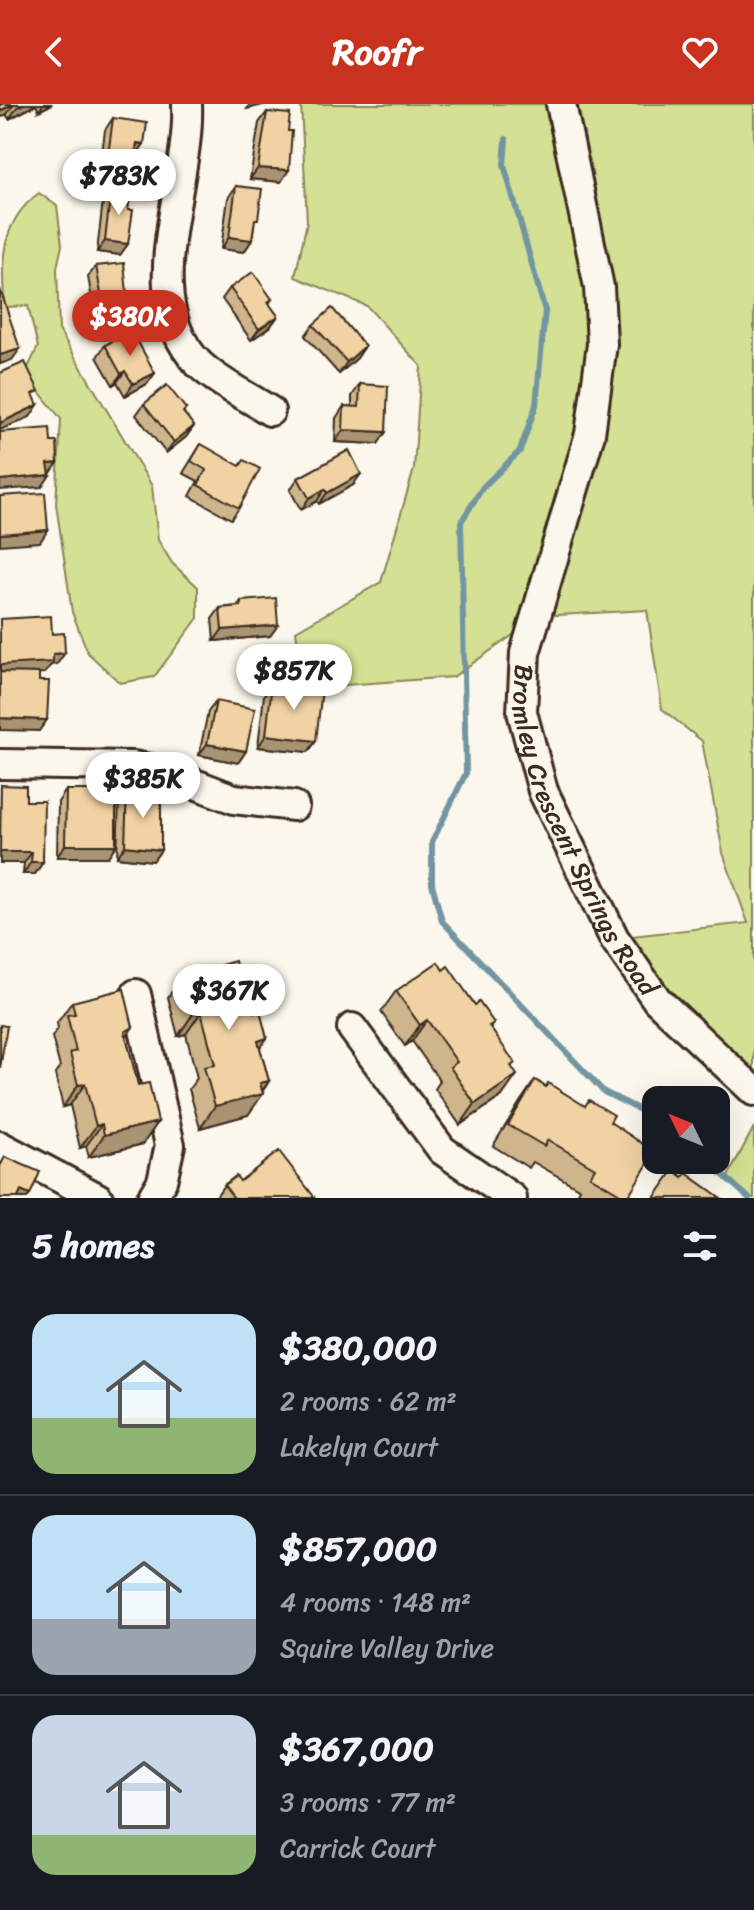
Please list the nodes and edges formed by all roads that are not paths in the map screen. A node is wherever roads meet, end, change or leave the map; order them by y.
1 (187, 104) edge
2 (561, 104) edge
3 (270, 411) dead end
4 (0, 764) edge
5 (294, 806) dead end
6 (136, 994) dead end
7 (352, 1028) dead end
8 (754, 1091) edge
9 (0, 1146) edge
10 (98, 1198) edge
11 (152, 1198) edge
12 (512, 1198) edge

1 - 3 street
2 - 8 street, Bromley Crescent Springs Road
4 - 5 street
6 - 11 street
7 - 12 street
9 - 10 street

